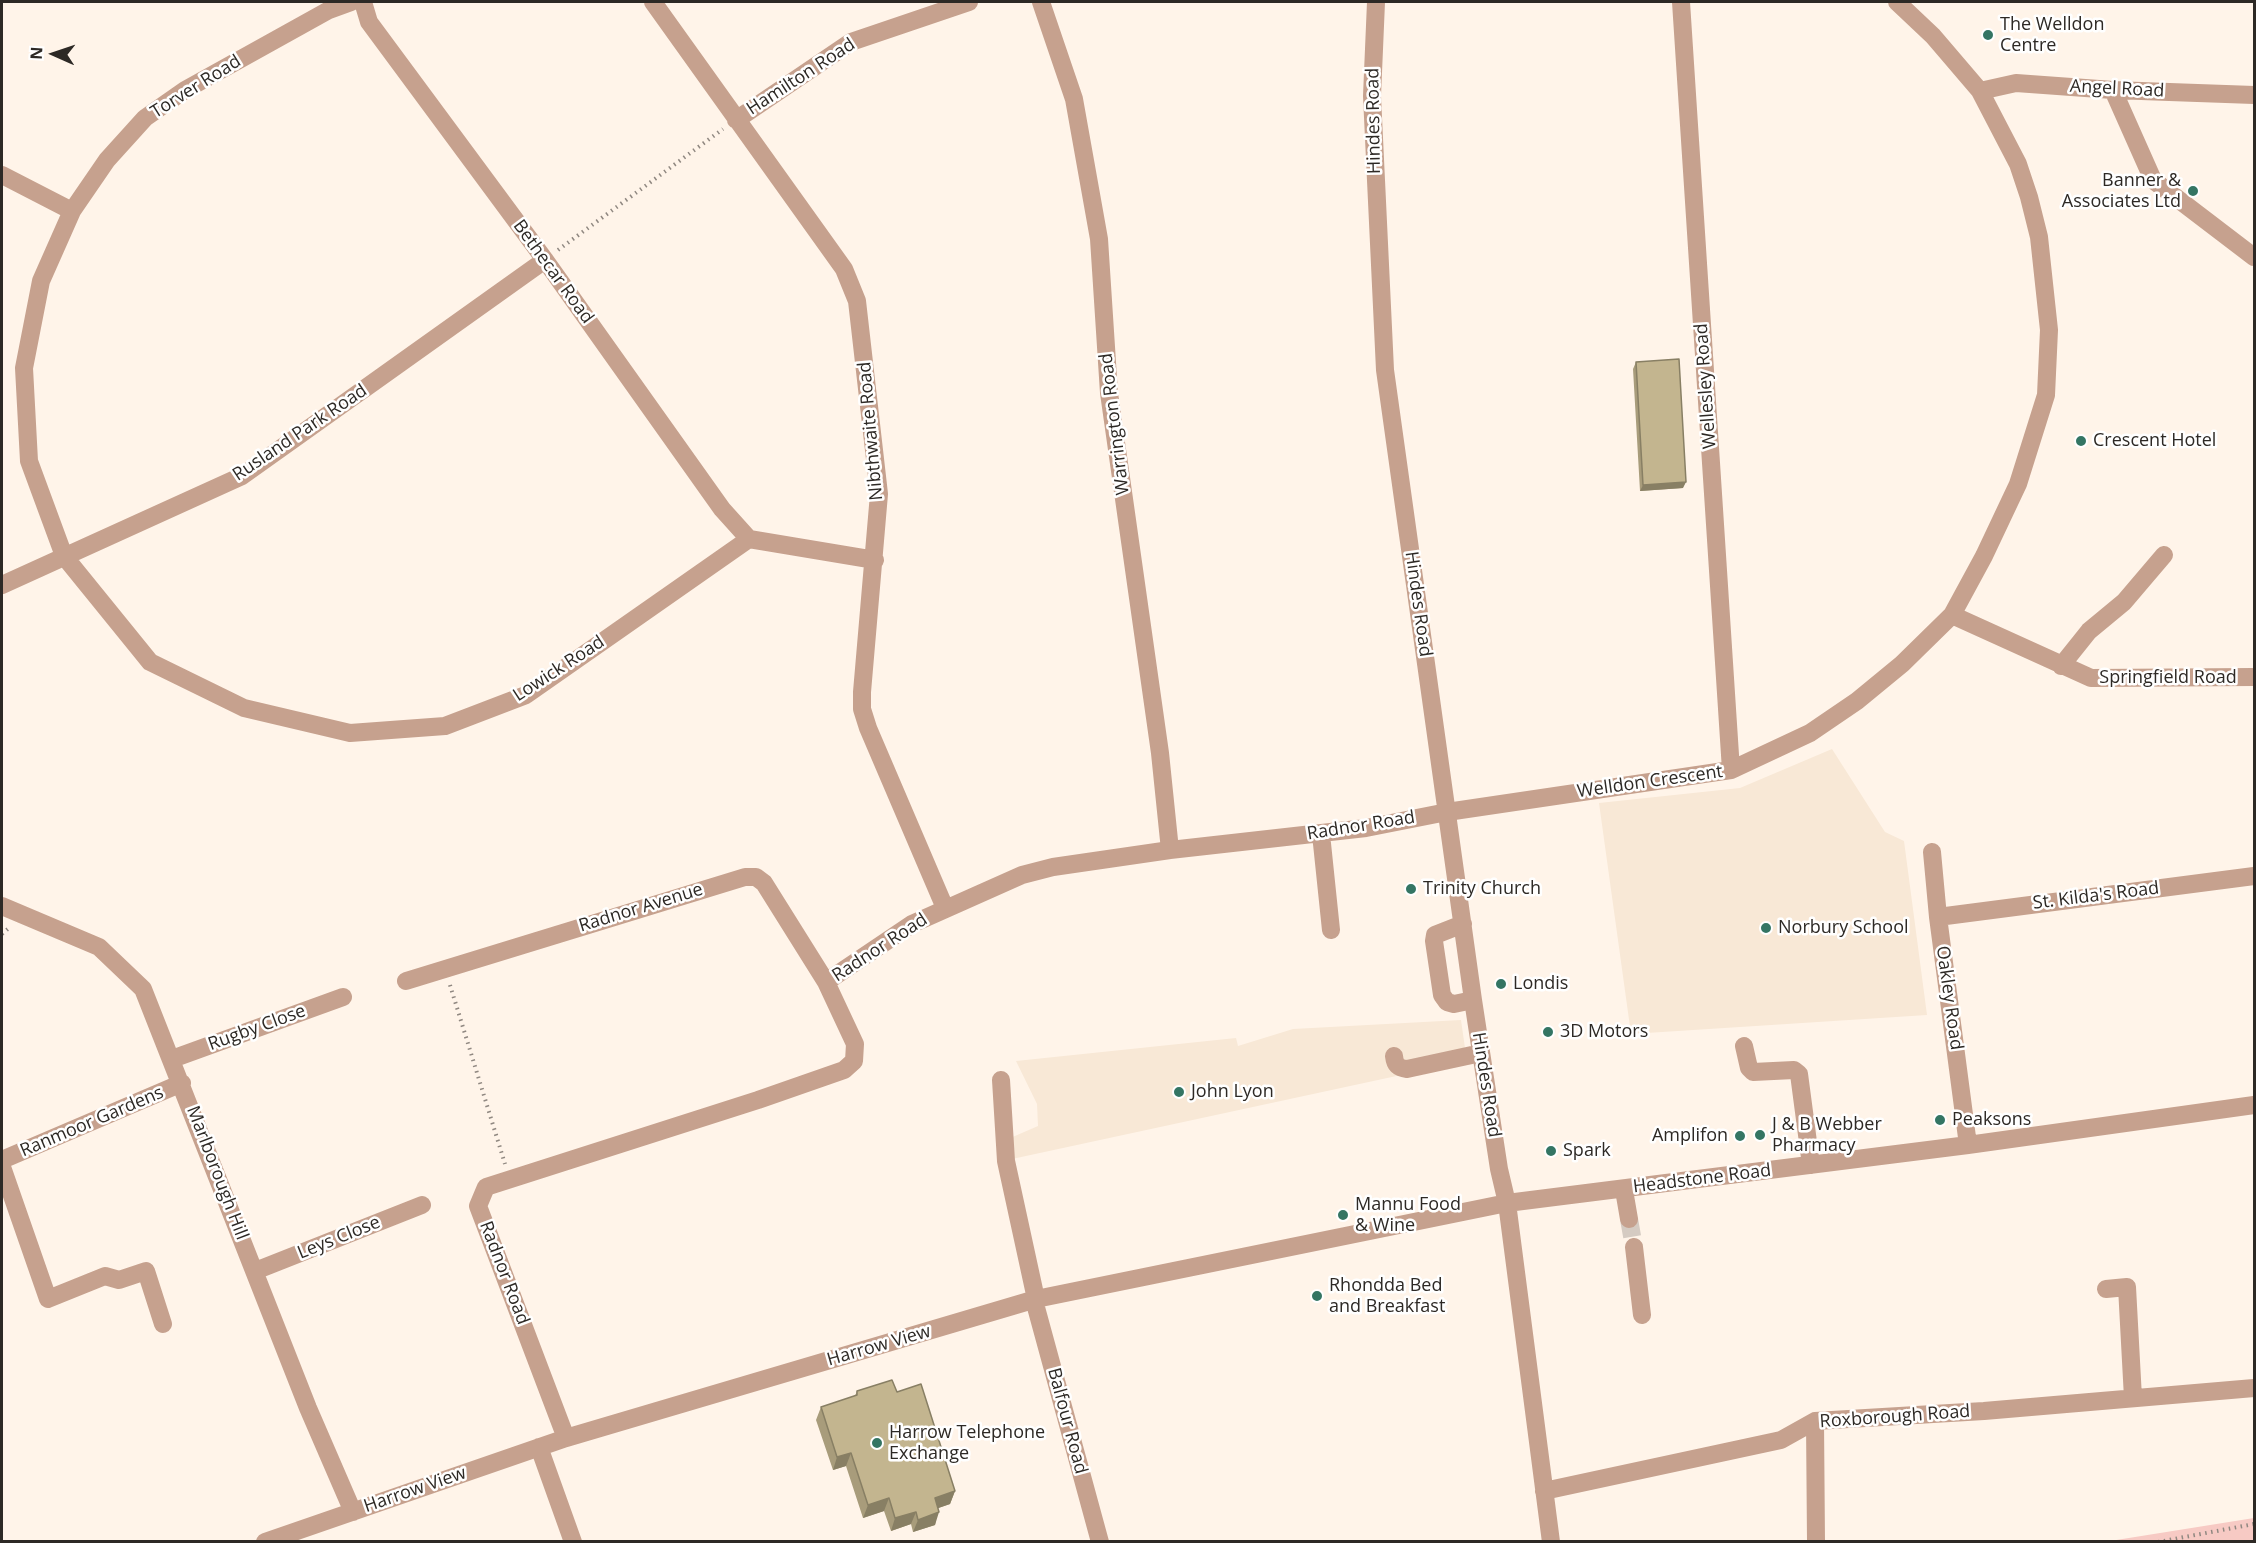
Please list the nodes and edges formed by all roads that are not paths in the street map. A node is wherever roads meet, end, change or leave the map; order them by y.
1 (351, 2) edge
2 (363, 2) edge
3 (653, 2) edge
4 (969, 2) edge
5 (1041, 2) edge
6 (1376, 2) edge
7 (1682, 2) edge
8 (1900, 2) edge
9 (2113, 90) junction
10 (1980, 91) junction
11 (2254, 95) edge
12 (736, 120) junction
13 (2, 175) edge
14 (72, 211) junction
15 (2254, 257) edge
16 (545, 260) junction
17 (749, 539) junction
18 (2164, 555) dead end
19 (64, 556) junction
20 (874, 560) junction
21 (2, 585) edge
22 (1952, 615) junction
23 (2061, 666) junction
24 (2254, 677) edge
25 (1731, 770) junction
26 (1447, 812) junction
27 (1321, 834) junction
28 (1170, 850) junction
29 (1932, 852) dead end
30 (2254, 876) edge
31 (2, 906) edge
32 (945, 908) junction
33 (1938, 917) junction
34 (1463, 924) junction
35 (1331, 930) dead end
36 (406, 981) dead end
37 (826, 982) junction
38 (343, 997) dead end
39 (1473, 1000) junction
40 (1744, 1046) dead end
41 (1481, 1053) junction
42 (1394, 1056) dead end
43 (172, 1059) junction
44 (1001, 1080) dead end
45 (182, 1083) junction
46 (2254, 1105) edge
47 (1968, 1145) junction
48 (2, 1160) edge
49 (1811, 1165) junction
50 (2, 1167) edge
51 (1624, 1190) junction
52 (422, 1205) dead end
53 (1508, 1212) junction
54 (1629, 1219) tunnel mouth
55 (1634, 1247) tunnel mouth
56 (255, 1271) junction
57 (2106, 1289) dead end
58 (1035, 1300) junction
59 (1642, 1315) dead end
60 (164, 1324) dead end
61 (2254, 1388) edge
62 (2133, 1398) junction
63 (1815, 1421) junction
64 (566, 1438) junction
65 (539, 1447) junction
66 (1544, 1491) junction
67 (353, 1512) junction
68 (265, 1542) edge
69 (573, 1542) edge
70 (1100, 1542) edge
71 (1551, 1542) edge
72 (1816, 1542) edge

1 - 14 street, Torver Road
2 - 16 street, Bethecar Road
3 - 12 street, Nibthwaite Road
4 - 12 street, Hamilton Road
5 - 28 street, Warrington Road
6 - 26 street, Hindes Road
7 - 25 street, Wellesley Road
8 - 10 street, Welldon Crescent
9 - 10 street, Angel Road
9 - 11 street, Angel Road
9 - 15 street
10 - 22 street, Welldon Crescent
12 - 20 street, Nibthwaite Road
13 - 14 street
14 - 19 street, Torver Road
16 - 17 street, Bethecar Road
16 - 19 street, Rusland Park Road
17 - 19 street, Lowick Road
17 - 20 street
18 - 23 street
19 - 21 street, Rusland Park Road
20 - 32 street, Nibthwaite Road
22 - 23 street, Springfield Road
22 - 25 street, Welldon Crescent
23 - 24 street, Springfield Road
25 - 26 street, Welldon Crescent
26 - 27 street, Radnor Road
26 - 34 street, Hindes Road
27 - 28 street, Radnor Road
27 - 35 street
28 - 32 street, Radnor Road
29 - 33 street, Oakley Road
30 - 33 street, St. Kilda's Road
31 - 43 street, Marlborough Hill
32 - 37 street, Radnor Road
33 - 47 street, Oakley Road
34 - 39 street, Hindes Road
34 - 39 street
36 - 37 street, Radnor Avenue
37 - 64 street, Radnor Road
38 - 43 street, Rugby Close
39 - 41 street, Hindes Road
40 - 49 street
41 - 42 street
41 - 53 street, Hindes Road
43 - 45 street, Marlborough Hill
44 - 58 street, Balfour Road
45 - 48 street, Ranmoor Gardens
45 - 56 street, Marlborough Hill
46 - 47 street, Headstone Road
47 - 49 street, Headstone Road
49 - 51 street, Headstone Road
50 - 60 street, Ranmoor Gardens
51 - 53 street, Headstone Road
51 - 54 street
52 - 56 street, Leys Close
53 - 58 street, Harrow View
53 - 66 street, Hindes Road
55 - 59 street
56 - 67 street, Marlborough Hill
57 - 62 street
58 - 64 street, Harrow View
58 - 70 street, Balfour Road
61 - 62 street, Roxborough Road
62 - 63 street, Roxborough Road
63 - 66 street, Roxborough Road
63 - 72 street
64 - 65 street, Harrow View
65 - 67 street, Harrow View
65 - 69 street
66 - 71 street, Hindes Road
67 - 68 street, Harrow View

